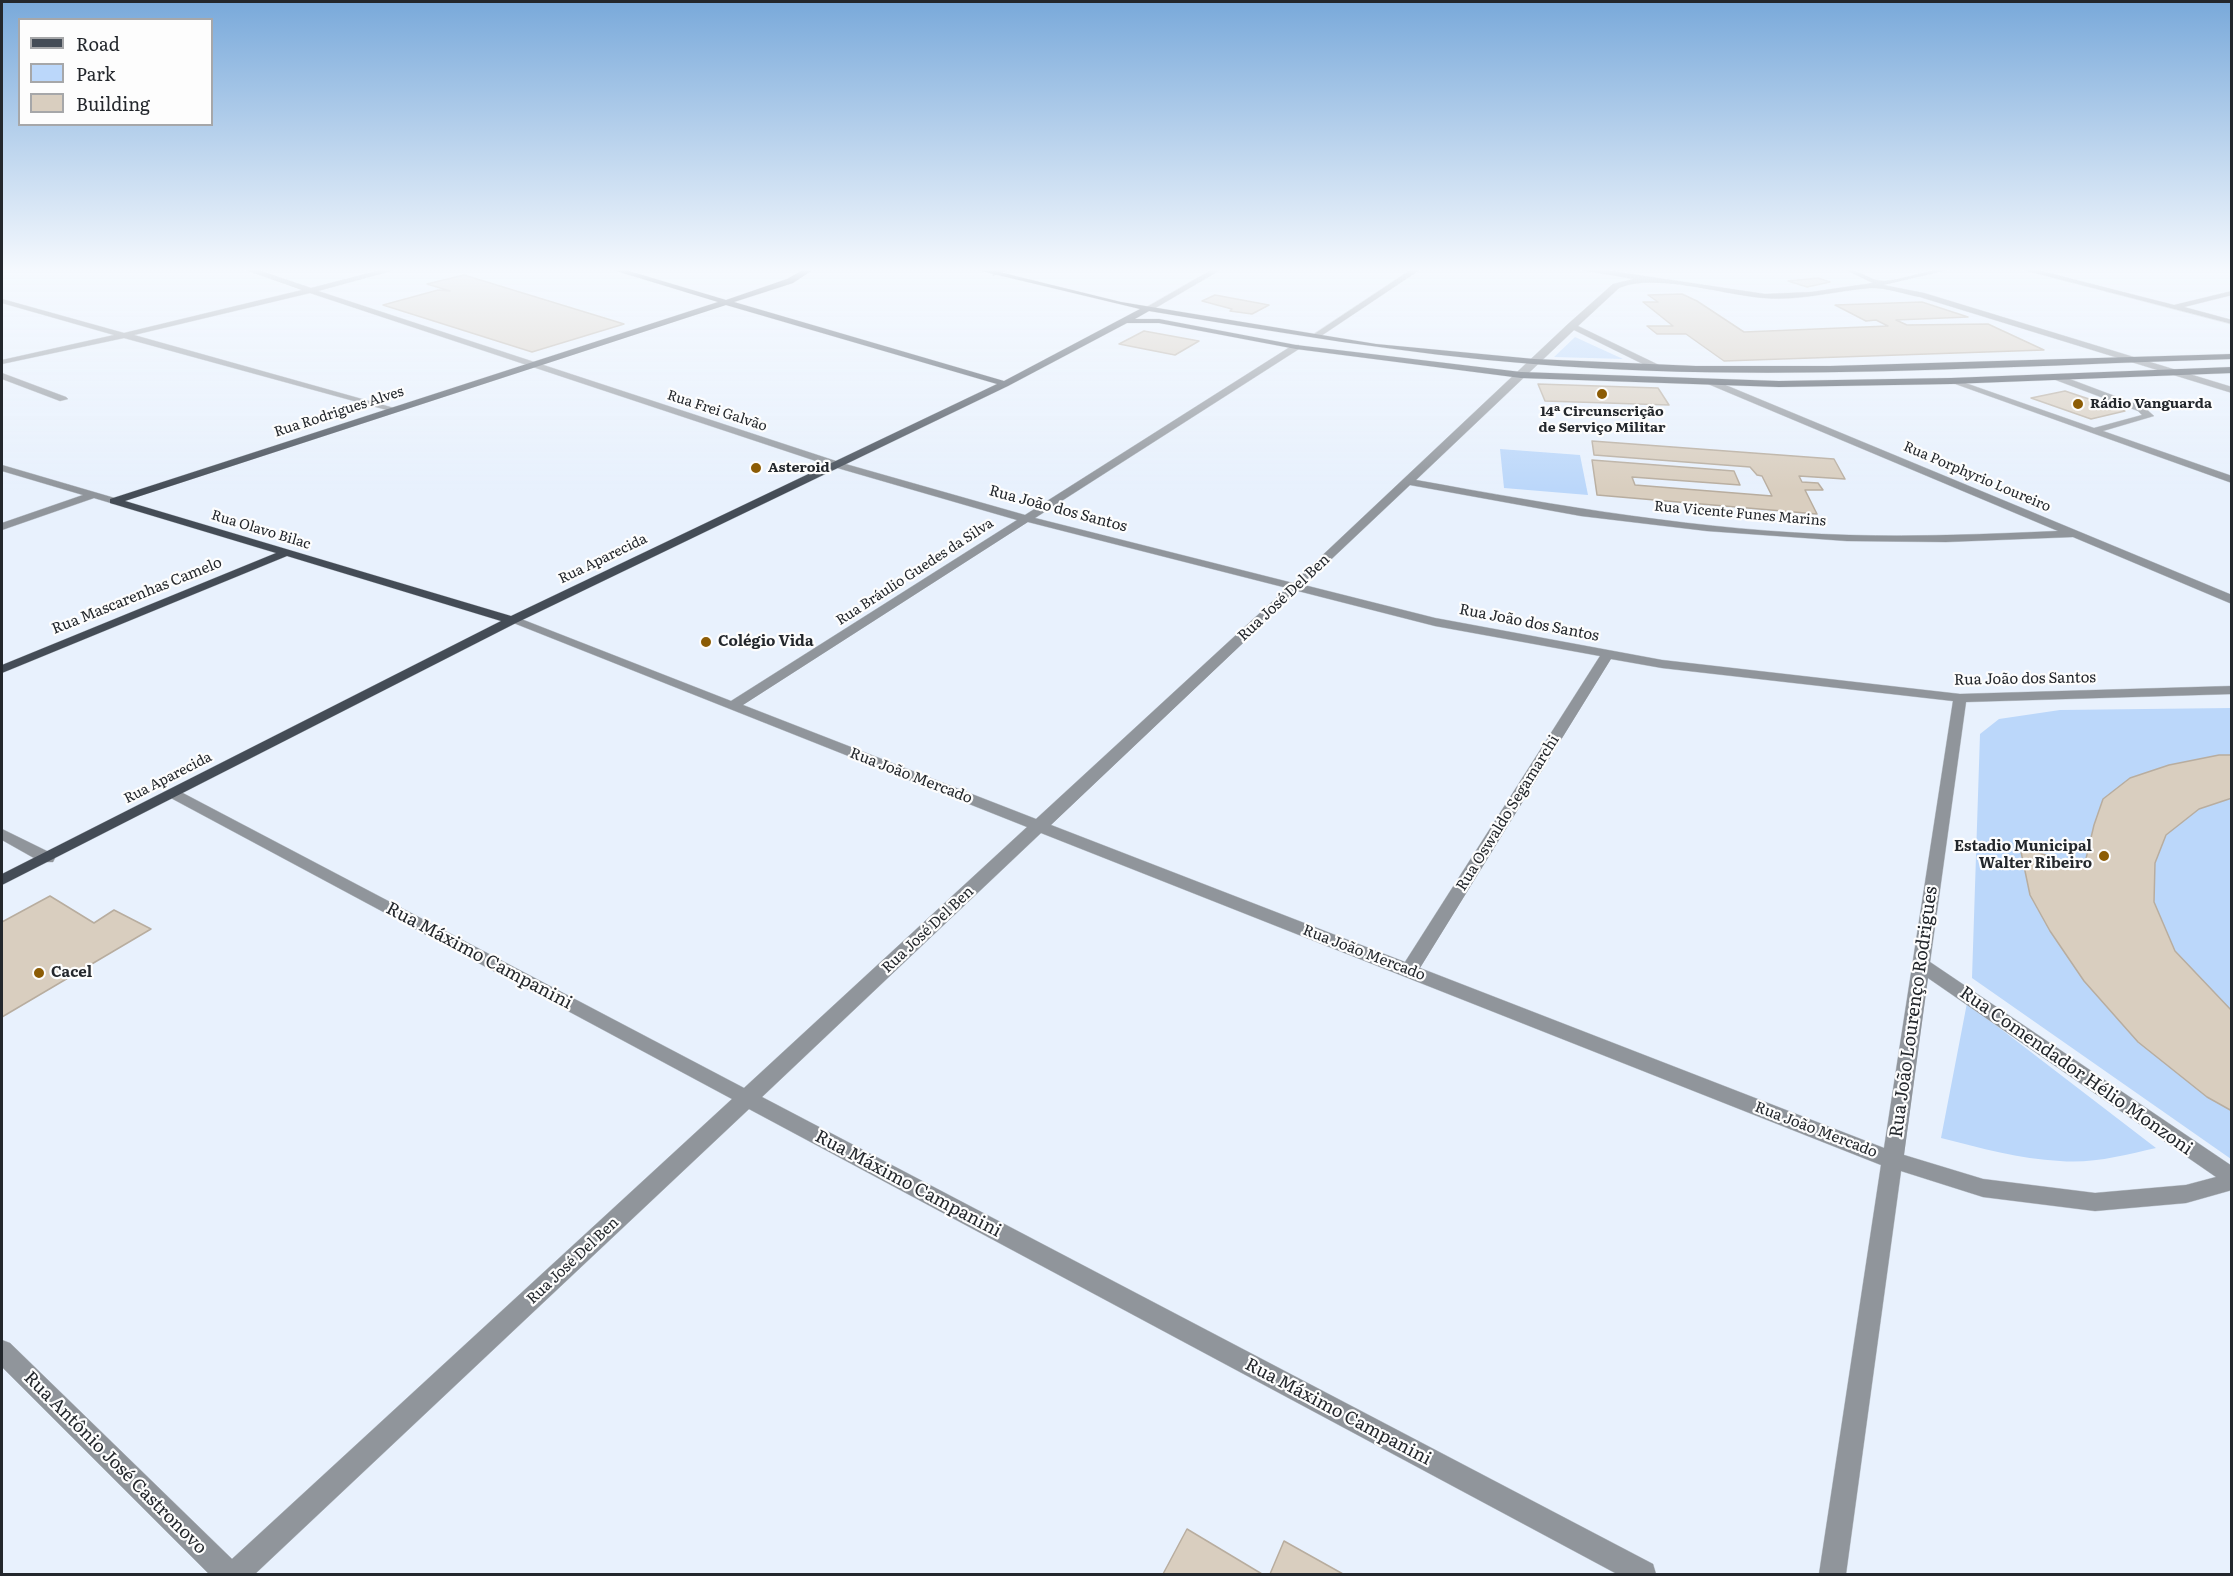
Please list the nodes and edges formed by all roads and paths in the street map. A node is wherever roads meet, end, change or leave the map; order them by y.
1 (94, 343) edge
2 (148, 343) edge
3 (468, 343) edge
4 (601, 343) edge
5 (862, 343) edge
6 (1084, 343) edge
7 (1273, 343) edge
8 (1355, 343) edge
9 (1554, 343) edge
10 (1606, 343) edge
11 (2078, 343) edge
12 (1296, 347) junction
13 (2232, 356) edge
14 (2138, 361) junction
15 (2, 362) edge
16 (1534, 362) junction
17 (533, 364) junction
18 (1659, 368) junction
19 (2232, 370) edge
20 (2175, 372) junction
21 (1521, 375) junction
22 (2, 376) edge
23 (2056, 377) junction
24 (1952, 381) junction
25 (1711, 382) junction
26 (1005, 384) junction
27 (2232, 390) edge
28 (63, 399) dead end
29 (391, 411) junction
30 (2094, 431) junction
31 (838, 465) junction
32 (2, 468) edge
33 (2232, 480) edge
34 (1408, 482) junction
35 (94, 495) junction
36 (114, 501) junction
37 (1027, 519) junction
38 (2, 527) edge
39 (2073, 534) junction
40 (286, 553) junction
41 (1295, 587) junction
42 (2232, 600) edge
43 (512, 621) junction
44 (1607, 655) junction
45 (2, 669) edge
46 (2232, 690) edge
47 (1960, 698) junction
48 (732, 706) junction
49 (174, 794) junction
50 (1039, 826) junction
51 (2, 834) edge
52 (47, 858) junction
53 (2, 880) edge
54 (1920, 964) junction
55 (1409, 971) junction
56 (747, 1098) junction
57 (1892, 1160) junction
58 (2232, 1179) edge
59 (2, 1351) edge
60 (228, 1575) edge
61 (236, 1575) edge
62 (1643, 1575) edge
63 (1832, 1575) edge

1 - 15 street
2 - 29 street
3 - 17 street, Rua Frei Galvão
4 - 17 main road, Rua Rodrigues Alves
5 - 26 main road
6 - 26 main road, Rua Aparecida
7 - 12 main road
8 - 16 main road
9 - 16 street, Rua José Del Ben
10 - 18 street
11 - 14 street
12 - 21 main road
12 - 37 street, Rua Bráulio Guedes da Silva
13 - 14 main road
14 - 18 main road
14 - 20 street
16 - 18 main road
16 - 21 street, Rua José Del Ben
17 - 29 main road, Rua Rodrigues Alves
17 - 31 street, Rua Frei Galvão
19 - 20 main road
20 - 23 main road
20 - 27 street
21 - 25 main road
21 - 34 street, Rua José Del Ben
22 - 28 street
23 - 24 main road
23 - 30 street
24 - 25 main road
24 - 30 street
25 - 39 street, Rua Porphyrio Loureiro
26 - 31 main road, Rua Aparecida
29 - 36 main road, Rua Rodrigues Alves
30 - 33 street
31 - 37 street, Rua João dos Santos
31 - 43 main road, Rua Aparecida
32 - 35 street, Rua Olavo Bilac
34 - 39 street, Rua Vicente Funes Marins
34 - 41 street, Rua José Del Ben
35 - 36 street, Rua Olavo Bilac
35 - 38 street
36 - 40 main road, Rua Olavo Bilac
37 - 41 street, Rua João dos Santos
37 - 48 street, Rua Bráulio Guedes da Silva
39 - 42 street, Rua Porphyrio Loureiro
40 - 43 main road, Rua Olavo Bilac
40 - 45 main road, Rua Mascarenhas Camelo
41 - 44 street, Rua João dos Santos
41 - 50 street, Rua José Del Ben
43 - 48 street, Rua João Mercado
43 - 49 main road, Rua Aparecida
44 - 47 street, Rua João dos Santos
44 - 55 street, Rua Oswaldo Segamarchi
46 - 47 street, Rua João dos Santos
47 - 54 street, Rua João Lourenço Rodrigues
48 - 50 street, Rua João Mercado
49 - 52 main road, Rua Aparecida
49 - 56 street, Rua Máximo Campanini
50 - 55 street, Rua João Mercado
50 - 56 street, Rua José Del Ben
51 - 52 street
52 - 53 main road, Rua Aparecida
54 - 57 street, Rua João Lourenço Rodrigues
54 - 58 street, Rua Comendador Hélio Monzoni
55 - 57 street, Rua João Mercado
56 - 61 street, Rua José Del Ben
56 - 62 street, Rua Máximo Campanini
57 - 58 street, Rua João Mercado
57 - 63 street, Rua João Lourenço Rodrigues
59 - 60 street, Rua Antônio José Castronovo

